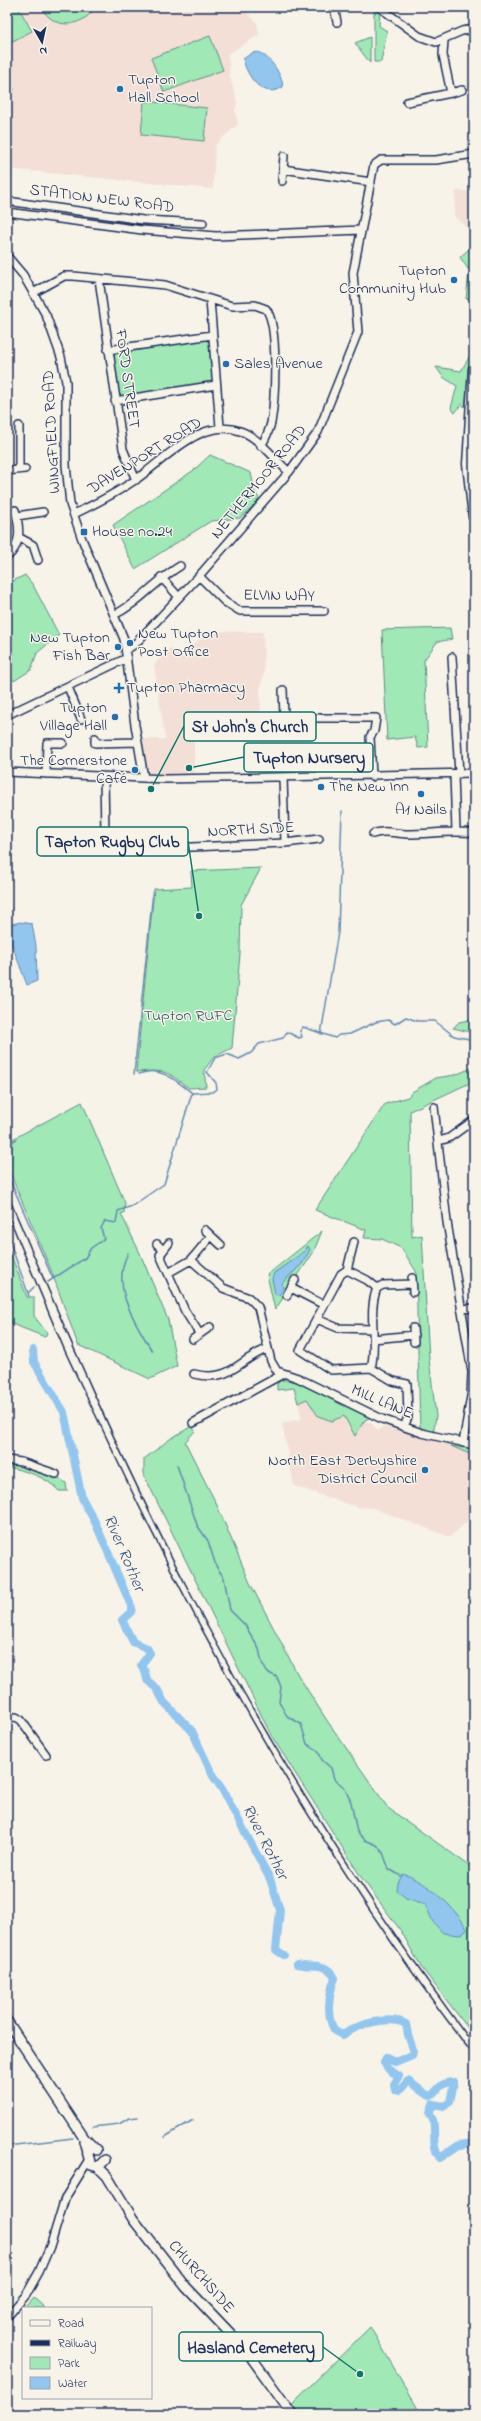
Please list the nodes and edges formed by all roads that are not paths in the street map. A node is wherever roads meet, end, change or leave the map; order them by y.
1 (338, 7) edge
2 (379, 7) edge
3 (337, 22) dead end
4 (474, 29) edge
5 (444, 40) junction
6 (462, 90) dead end
7 (451, 93) junction
8 (406, 102) dead end
9 (474, 154) edge
10 (284, 156) dead end
11 (283, 169) junction
12 (282, 181) dead end
13 (371, 182) junction
14 (7, 201) edge
15 (7, 212) edge
16 (194, 223) junction
17 (203, 223) dead end
18 (361, 230) junction
19 (193, 234) junction
20 (7, 256) edge
21 (99, 279) junction
22 (33, 293) junction
23 (210, 300) junction
24 (212, 335) junction
25 (108, 350) junction
26 (474, 369) edge
27 (216, 385) junction
28 (115, 401) junction
29 (19, 426) dead end
30 (220, 427) junction
31 (261, 446) junction
32 (7, 471) edge
33 (289, 472) junction
34 (136, 480) junction
35 (43, 512) dead end
36 (74, 514) junction
37 (474, 517) edge
38 (20, 538) junction
39 (7, 557) edge
40 (38, 560) dead end
41 (180, 566) dead end
42 (199, 576) junction
43 (161, 577) junction
44 (178, 596) junction
45 (324, 610) dead end
46 (114, 615) junction
47 (126, 650) junction
48 (452, 657) dead end
49 (127, 658) junction
50 (68, 687) junction
51 (283, 690) dead end
52 (7, 715) edge
53 (81, 719) dead end
54 (95, 740) dead end
55 (138, 742) junction
56 (63, 744) dead end
57 (7, 772) edge
58 (474, 773) edge
59 (46, 774) junction
60 (456, 774) junction
61 (372, 776) junction
62 (283, 777) junction
63 (104, 778) junction
64 (144, 778) junction
65 (456, 831) junction
66 (474, 833) edge
67 (373, 834) dead end
68 (319, 839) dead end
69 (285, 843) junction
70 (434, 1107) dead end
71 (474, 1120) edge
72 (439, 1141) junction
73 (204, 1230) dead end
74 (211, 1236) junction
75 (354, 1242) dead end
76 (169, 1243) dead end
77 (157, 1244) dead end
78 (222, 1245) dead end
79 (163, 1250) junction
80 (191, 1260) junction
81 (347, 1270) junction
82 (168, 1273) junction
83 (295, 1280) dead end
84 (412, 1284) dead end
85 (292, 1288) junction
86 (377, 1288) junction
87 (287, 1295) dead end
88 (324, 1305) junction
89 (474, 1308) edge
90 (461, 1309) junction
91 (317, 1319) junction
92 (210, 1327) dead end
93 (373, 1328) junction
94 (199, 1333) junction
95 (414, 1335) dead end
96 (194, 1339) dead end
97 (373, 1339) junction
98 (267, 1349) junction
99 (372, 1368) junction
100 (473, 1372) edge
101 (194, 1374) dead end
102 (283, 1374) junction
103 (193, 1422) dead end
104 (404, 1427) junction
105 (463, 1443) junction
106 (474, 1445) edge
107 (7, 1460) edge
108 (56, 1474) dead end
109 (7, 1718) edge
110 (46, 1755) dead end
111 (7, 2021) edge
112 (95, 2160) junction
113 (7, 2317) edge
114 (292, 2414) edge

1 - 3 street
2 - 5 street
4 - 5 street
5 - 7 street
6 - 7 street
7 - 8 street
9 - 13 street, NETHERMOOR ROAD
10 - 11 street
11 - 12 street
11 - 13 street
13 - 18 street, NETHERMOOR ROAD
14 - 16 street, STATION NEW ROAD
15 - 19 street, STATION NEW ROAD
16 - 17 street, STATION NEW ROAD
16 - 19 street, STATION NEW ROAD
18 - 19 street, STATION NEW ROAD
18 - 33 street, NETHERMOOR ROAD
20 - 22 street, WINGFIELD ROAD
21 - 22 street
21 - 23 street
21 - 25 street, FORD STREET
22 - 36 street, WINGFIELD ROAD
23 - 24 street
23 - 31 street
24 - 25 street
24 - 27 street
25 - 28 street, FORD STREET
26 - 37 highway
27 - 28 street
27 - 30 street
28 - 34 street, FORD STREET
29 - 32 street
30 - 31 street, DAVENPORT ROAD
30 - 34 street, DAVENPORT ROAD
31 - 33 street, DAVENPORT ROAD
33 - 42 street, NETHERMOOR ROAD
34 - 36 street, DAVENPORT ROAD
35 - 38 street
36 - 46 street, WINGFIELD ROAD
38 - 39 street
38 - 40 street
41 - 43 street
42 - 44 street, NETHERMOOR ROAD
42 - 45 street, ELVIN WAY
43 - 44 street
43 - 46 street
44 - 47 street, NETHERMOOR ROAD
46 - 47 street, WINGFIELD ROAD
47 - 49 street, WINGFIELD ROAD
48 - 60 street
49 - 50 street
49 - 55 street, WINGFIELD ROAD
50 - 52 street
50 - 53 street
51 - 61 street
54 - 55 street
55 - 64 street, WINGFIELD ROAD
56 - 59 street
57 - 59 street
58 - 60 street
59 - 63 street
60 - 61 street
60 - 65 street
61 - 62 street
62 - 64 street
62 - 69 street
63 - 64 street
63 - 69 street, NORTH SIDE
65 - 66 street
65 - 67 street
68 - 69 street, NORTH SIDE
70 - 72 street
71 - 72 street
72 - 90 street
73 - 74 street
74 - 78 street
74 - 80 street
75 - 81 street
76 - 79 street
77 - 79 street
79 - 82 street
80 - 82 street
80 - 98 street
81 - 86 street
81 - 88 street
82 - 94 street
83 - 85 street
84 - 86 street
85 - 87 street
85 - 88 street
86 - 93 street
88 - 91 street
89 - 90 street
90 - 100 street
91 - 93 street
91 - 99 street
92 - 94 street
93 - 97 street
94 - 96 street
95 - 97 street
97 - 99 street
98 - 101 street
98 - 102 street
99 - 104 street
100 - 105 street
102 - 103 street
102 - 104 street, MILL LANE
104 - 105 street, MILL LANE
105 - 106 street, MILL LANE
107 - 108 street
109 - 110 street
111 - 112 main road
112 - 113 street
112 - 114 main road, CHURCHSIDE

